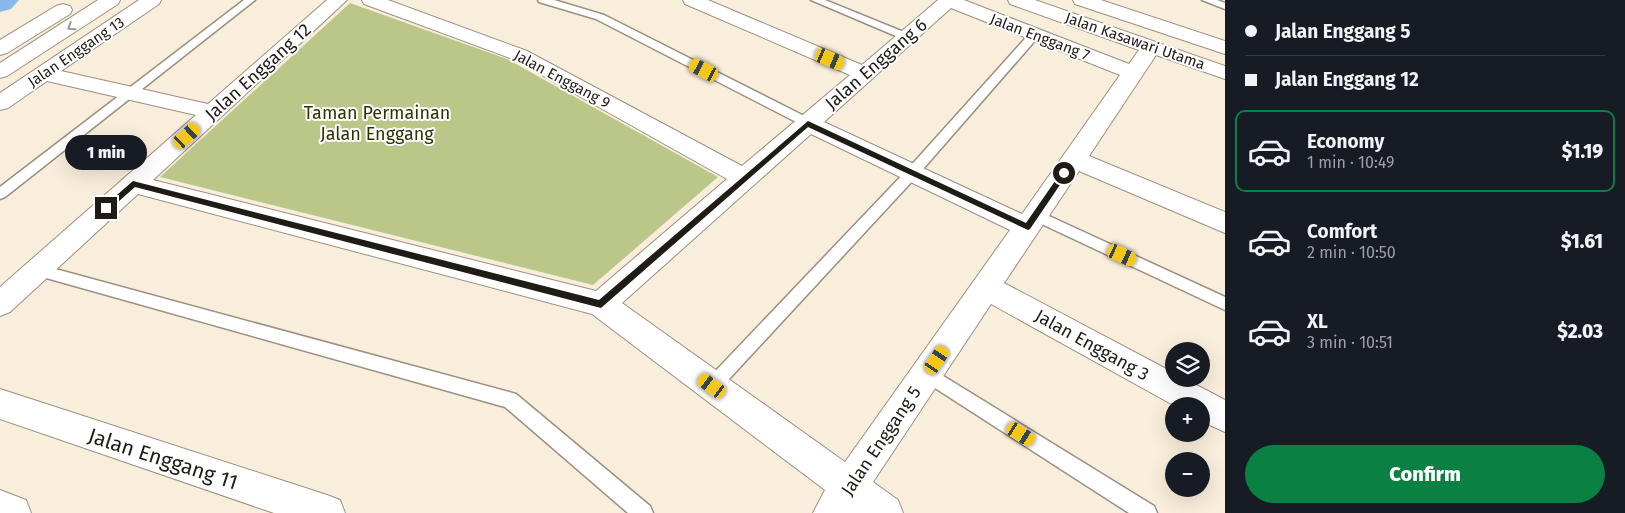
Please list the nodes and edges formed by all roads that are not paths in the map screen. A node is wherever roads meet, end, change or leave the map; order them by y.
1 (78, 0) edge
2 (112, 0) edge
3 (152, 0) edge
4 (250, 0) edge
5 (338, 0) edge
6 (371, 0) edge
7 (543, 0) edge
8 (692, 0) edge
9 (816, 0) edge
10 (948, 0) edge
11 (1082, 0) edge
12 (1207, 0) edge
13 (1027, 1) edge
14 (1225, 6) edge
15 (1035, 34) junction
16 (906, 37) junction
17 (1151, 47) junction
18 (0, 48) edge
19 (1225, 48) edge
20 (0, 72) edge
21 (1133, 73) junction
22 (1225, 73) edge
23 (44, 74) junction
24 (865, 74) junction
25 (132, 93) junction
26 (0, 103) edge
27 (213, 112) junction
28 (808, 124) junction
29 (1074, 159) junction
30 (912, 172) junction
31 (744, 178) junction
32 (133, 184) junction
33 (0, 194) edge
34 (1032, 221) junction
35 (1225, 224) edge
36 (37, 270) junction
37 (986, 287) junction
38 (0, 304) edge
39 (601, 304) junction
40 (1225, 304) edge
41 (927, 374) junction
42 (712, 386) junction
43 (0, 404) edge
44 (1225, 417) edge
45 (840, 500) edge
46 (0, 508) edge
47 (13, 513) edge
48 (326, 513) edge
49 (643, 513) edge
50 (885, 513) edge
51 (1147, 513) edge

1 - 18 street
2 -> 20 street
3 - 23 street, Jalan Enggang 13
4 - 25 lane
5 - 27 street, Jalan Enggang 12
6 - 31 street, Jalan Enggang 9
7 - 28 lane
8 - 24 street
9 - 16 lane
10 - 15 street, Jalan Enggang 7
10 - 16 street, Jalan Enggang 6
11 - 19 street
12 - 14 lane
13 - 17 street, Jalan Kasawari Utama
15 - 21 street, Jalan Enggang 7
15 - 30 lane
16 - 24 street, Jalan Enggang 6
17 - 21 street, Jalan Enggang 5
17 - 22 street, Jalan Kasawari Utama
21 - 29 street, Jalan Enggang 5
23 - 25 street
23 - 26 street, Jalan Enggang 13
24 - 28 street, Jalan Enggang 6
25 - 27 street
25 - 33 lane
27 - 32 street, Jalan Enggang 12
28 - 30 street
28 - 31 street, Jalan Enggang 6
29 - 34 street, Jalan Enggang 5
29 - 35 street
30 - 34 street
30 - 42 lane
31 - 39 street, Jalan Enggang 6
32 - 36 street, Jalan Enggang 12
32 - 39 street
34 - 37 street, Jalan Enggang 5
34 - 40 lane
36 - 38 street, Jalan Enggang 12
36 - 49 lane
37 - 41 street, Jalan Enggang 5
37 - 44 street, Jalan Enggang 3
39 - 42 street
41 - 45 street, Jalan Enggang 5
41 - 51 lane
42 - 45 street
43 - 48 street, Jalan Enggang 11
45 - 50 street
46 - 47 street

